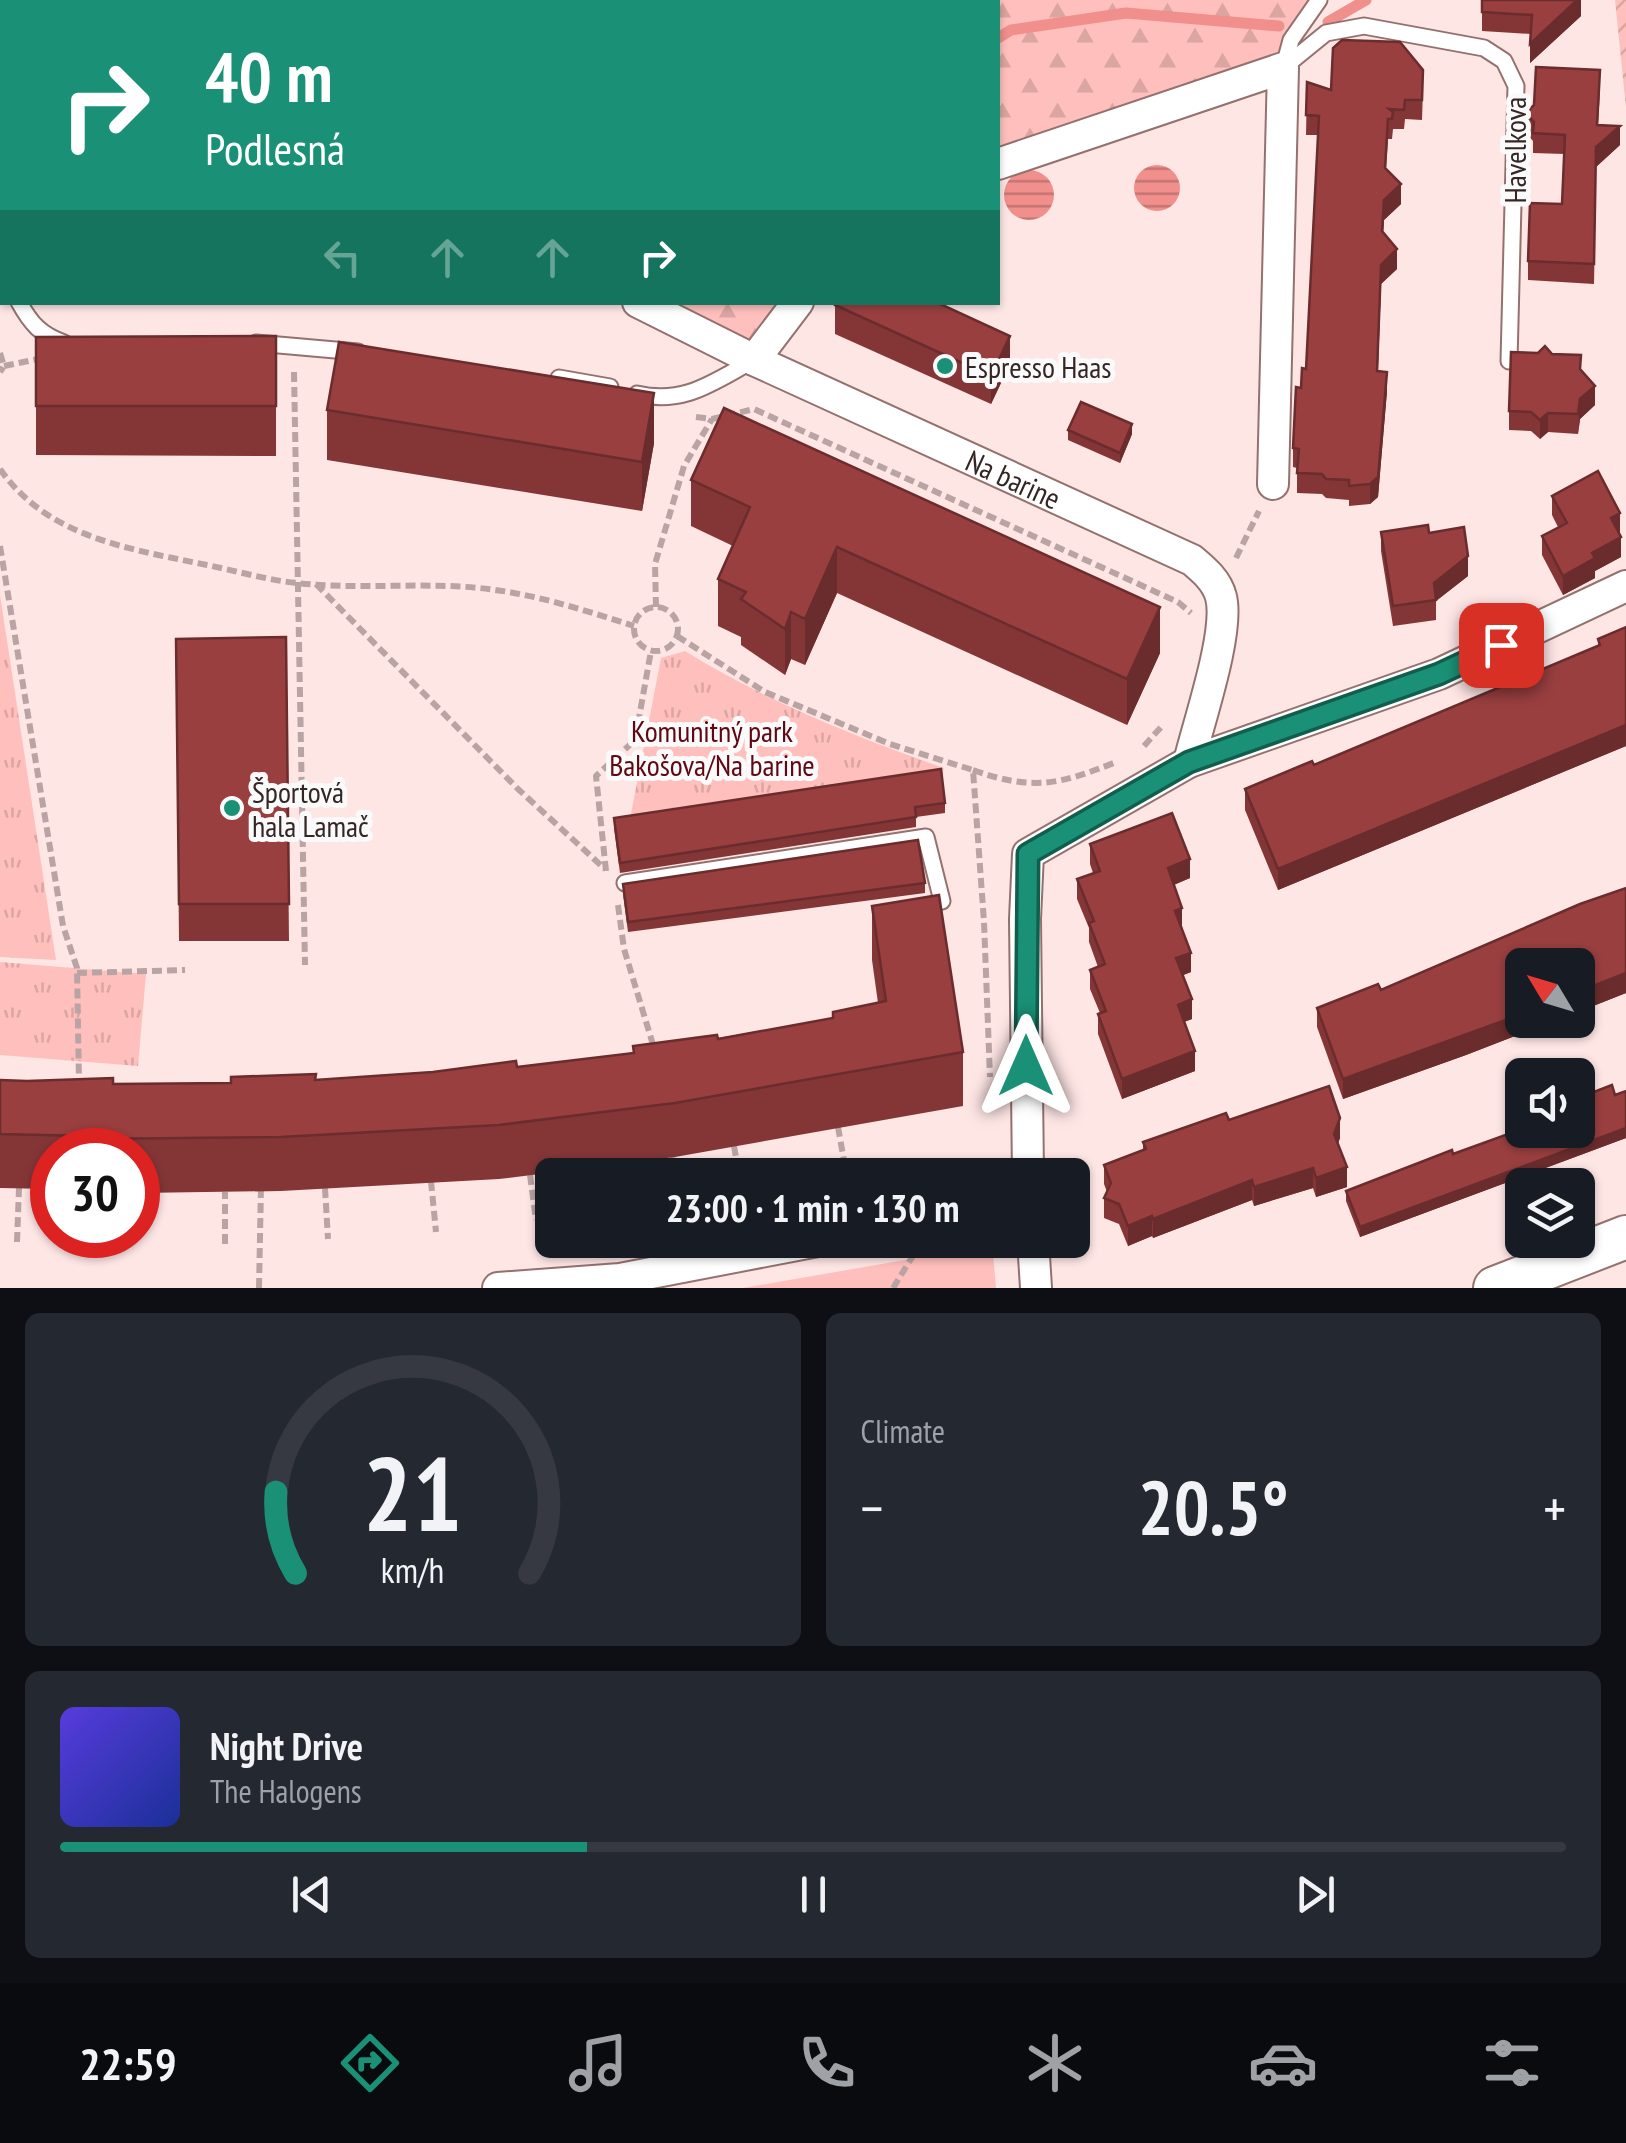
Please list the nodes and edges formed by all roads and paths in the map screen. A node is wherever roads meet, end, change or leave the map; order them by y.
1 (1319, 0) edge
2 (1283, 68) junction
3 (1000, 163) edge
4 (21, 305) edge
5 (644, 305) edge
6 (796, 305) edge
7 (240, 343) edge
8 (74, 346) edge
9 (0, 353) edge
10 (375, 354) edge
11 (42, 358) edge
12 (294, 360) dead end
13 (754, 360) junction
14 (1510, 361) edge
15 (2, 369) edge
16 (550, 377) edge
17 (693, 417) dead end
18 (712, 419) junction
19 (0, 468) edge
20 (1272, 484) joint
21 (0, 546) edge
22 (1236, 558) dead end
23 (296, 584) junction
24 (316, 584) junction
25 (1626, 586) edge
26 (656, 607) junction
27 (634, 626) junction
28 (1196, 627) dead end
29 (651, 651) junction
30 (1167, 717) dead end
31 (1135, 754) dead end
32 (1119, 761) dead end
33 (1189, 762) junction
34 (973, 770) dead end
35 (606, 870) junction
36 (620, 883) joint
37 (617, 900) dead end
38 (942, 901) edge
39 (304, 965) dead end
40 (185, 970) dead end
41 (77, 973) junction
42 (657, 1059) edge
43 (79, 1097) edge
44 (838, 1127) dead end
45 (671, 1135) edge
46 (734, 1146) dead end
47 (673, 1158) edge
48 (736, 1158) edge
49 (844, 1158) edge
50 (1028, 1158) edge
51 (262, 1168) edge
52 (530, 1175) dead end
53 (431, 1181) edge
54 (19, 1188) dead end
55 (325, 1188) dead end
56 (225, 1192) dead end
57 (535, 1212) edge
58 (436, 1232) dead end
59 (1626, 1237) edge
60 (328, 1239) dead end
61 (18, 1242) dead end
62 (225, 1244) dead end
63 (729, 1258) edge
64 (912, 1258) edge
65 (1034, 1258) edge
66 (259, 1288) edge
67 (498, 1288) edge
68 (893, 1288) edge
69 (1036, 1288) edge
70 (1495, 1288) edge

1 - 2 lane
2 - 3 street
2 - 14 lane, Havelkova
2 - 20 street
4 - 8 lane
5 - 13 street, Na barine
6 - 13 street
7 - 10 lane
9 - 15 path
11 - 15 path
12 - 23 path
13 - 16 lane
13 - 33 street, Na barine
17 - 18 path
18 - 26 path
18 - 28 path
19 - 23 path
20 - 22 path
21 - 41 path
23 - 24 path
23 - 39 path
24 - 27 path
24 - 35 path
25 - 33 street
26 - 27 path
26 - 29 path
27 - 29 path
29 - 35 path
30 - 31 path
32 - 34 path
33 - 50 street
35 - 36 path
36 - 38 lane
37 - 42 path
40 - 41 path
41 - 43 path
44 - 49 path
45 - 47 path
46 - 48 path
51 - 66 path
52 - 57 path
53 - 58 path
54 - 61 path
55 - 60 path
56 - 62 path
59 - 70 street
63 - 67 street
64 - 68 path
65 - 69 street

